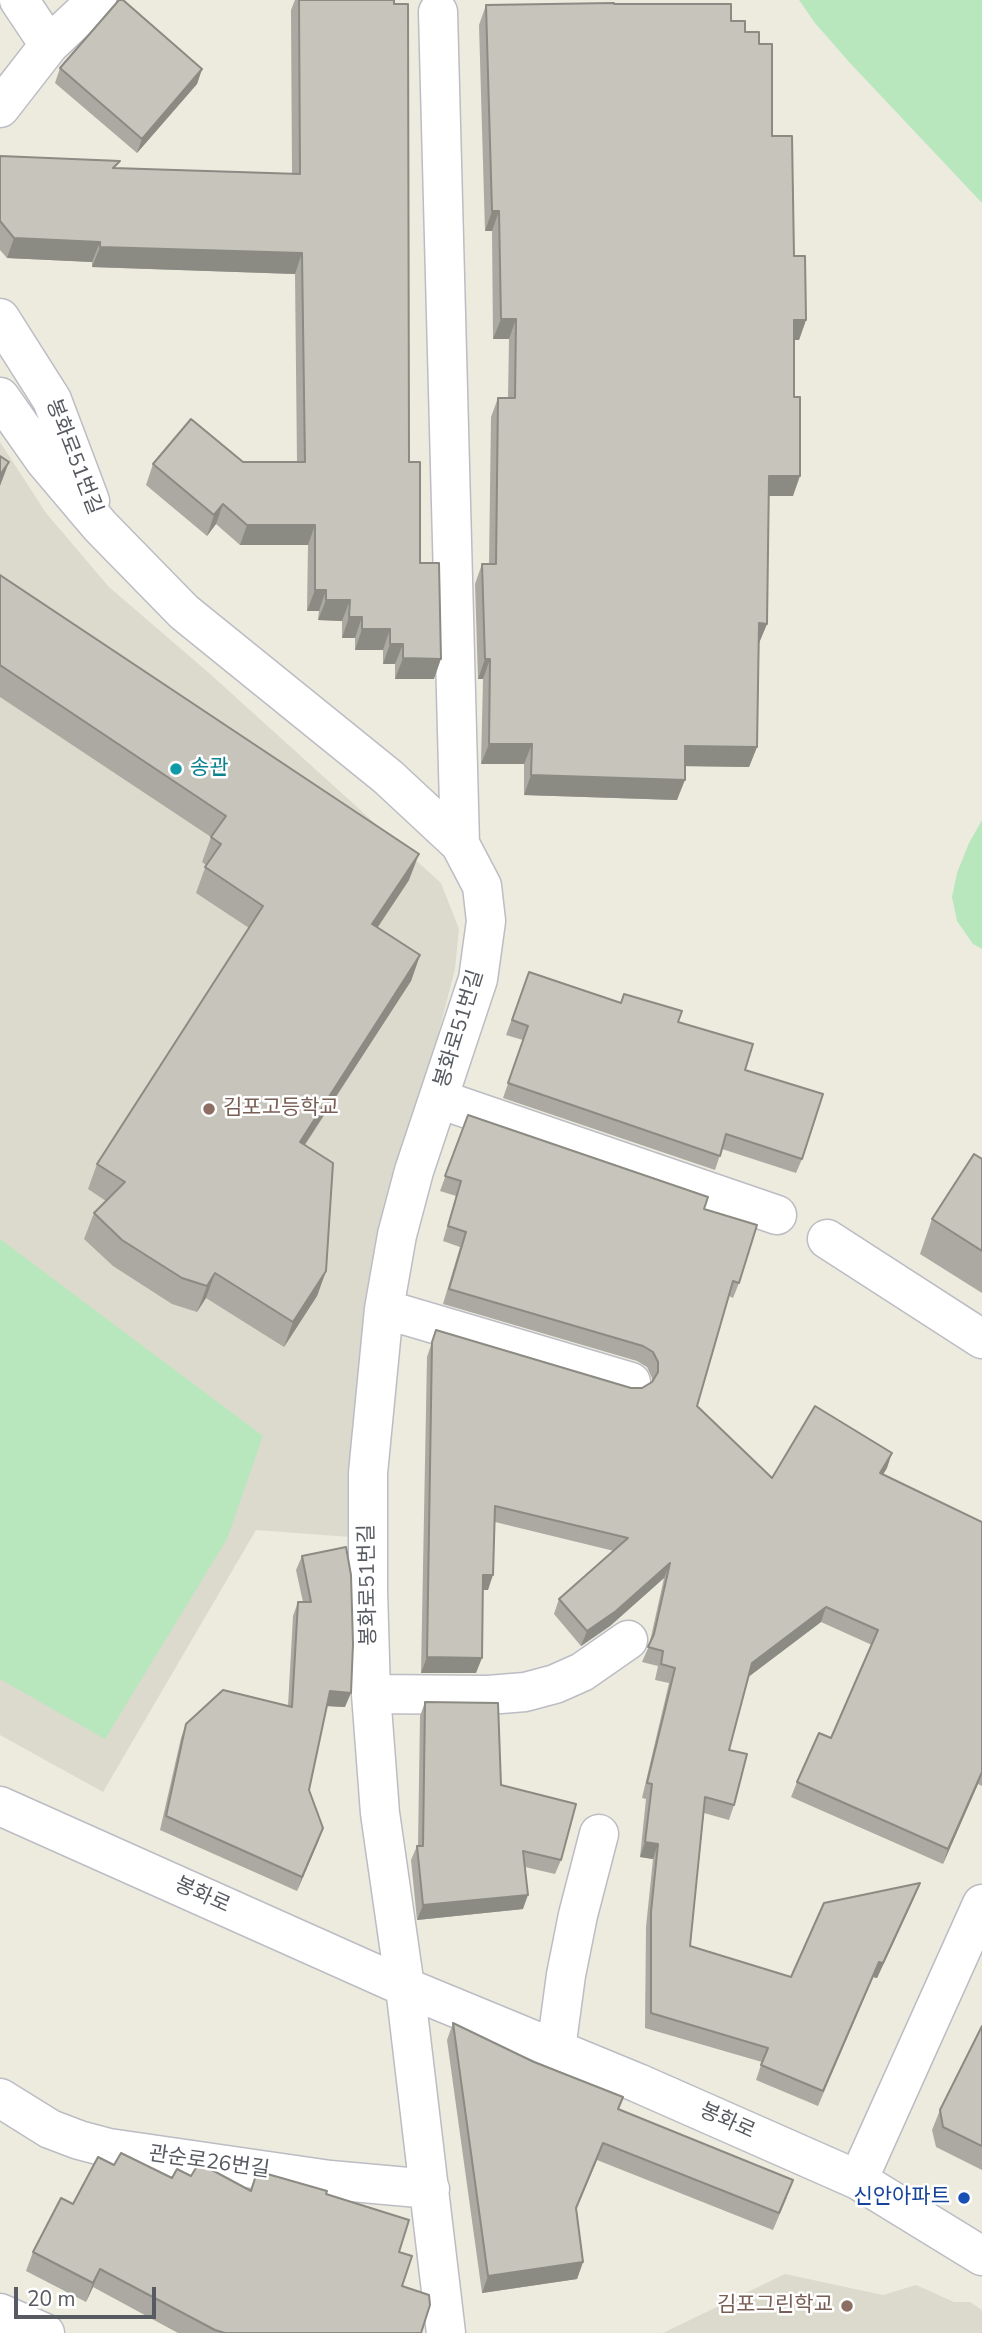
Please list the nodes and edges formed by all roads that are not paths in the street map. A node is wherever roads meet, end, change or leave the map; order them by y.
1 (19, 0) edge
2 (97, 0) edge
3 (438, 12) dead end
4 (49, 45) junction
5 (0, 108) edge
6 (0, 318) edge
7 (0, 397) edge
8 (100, 526) junction
9 (460, 844) junction
10 (439, 1099) junction
11 (777, 1214) dead end
12 (827, 1238) dead end
13 (384, 1310) junction
14 (982, 1339) edge
15 (631, 1382) dead end
16 (628, 1640) dead end
17 (371, 1693) junction
18 (0, 1805) edge
19 (599, 1834) dead end
20 (982, 1904) edge
21 (965, 1980) edge
22 (405, 1987) junction
23 (556, 2049) junction
24 (0, 2098) edge
25 (858, 2180) junction
26 (430, 2189) junction
27 (982, 2256) edge
28 (0, 2313) edge
29 (45, 2333) edge
30 (446, 2333) edge

1 - 4 street
2 - 4 street
3 - 9 street
4 - 5 street
6 - 8 street, 봉화로51번길
7 - 8 street, 봉화로51번길
8 - 9 street, 봉화로51번길
9 - 10 street, 봉화로51번길
10 - 11 street
10 - 13 street, 봉화로51번길
12 - 14 street
13 - 15 street
13 - 17 street, 봉화로51번길
16 - 17 street
17 - 22 street, 봉화로51번길
18 - 22 street, 봉화로
19 - 23 street
20 - 21 street
21 - 25 street
22 - 23 street, 봉화로
22 - 26 street
23 - 25 street, 봉화로
24 - 26 street, 관순로26번길
25 - 27 street, 봉화로
26 - 30 street
28 - 29 street

